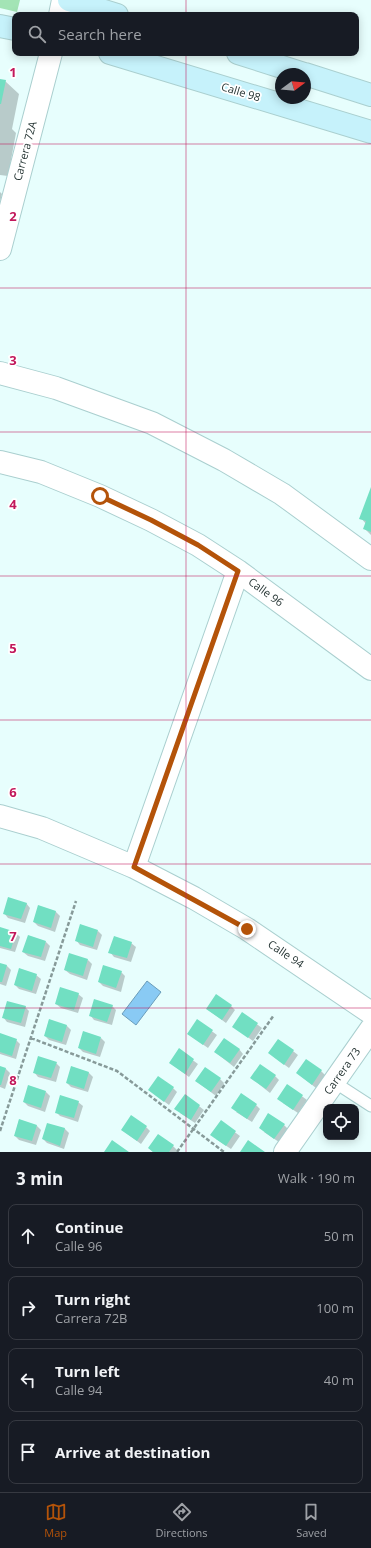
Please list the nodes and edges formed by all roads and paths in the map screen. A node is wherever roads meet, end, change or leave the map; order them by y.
1 (63, 0) edge
2 (69, 0) edge
3 (61, 12) edge
4 (107, 12) edge
5 (0, 26) edge
6 (12, 28) edge
7 (50, 56) edge
8 (120, 56) edge
9 (248, 56) edge
10 (286, 68) edge
11 (311, 76) edge
12 (371, 95) edge
13 (371, 132) edge
14 (0, 249) edge
15 (0, 373) edge
16 (0, 462) edge
17 (371, 559) edge
18 (238, 571) junction
19 (371, 669) edge
20 (0, 816) edge
21 (134, 867) junction
22 (76, 901) dead end
23 (371, 1013) edge
24 (274, 1015) dead end
25 (371, 1029) edge
26 (31, 1038) junction
27 (334, 1082) junction
28 (371, 1106) edge
29 (193, 1130) junction
30 (0, 1131) edge
31 (177, 1152) edge
32 (224, 1152) edge
33 (285, 1152) edge

1 - 3 street
2 - 4 street
5 - 6 street
7 - 14 street, Carrera 72A
8 - 13 street, Calle 98
9 - 10 street
11 - 12 street
15 - 17 street
16 - 18 street, Calle 96
18 - 19 street, Calle 96
18 - 21 street
20 - 21 street, Calle 94
21 - 23 street, Calle 94
22 - 26 path
24 - 29 path
25 - 27 street, Carrera 73
26 - 29 path
26 - 30 path
27 - 28 lane
27 - 33 street, Carrera 73
29 - 31 path
29 - 32 path

